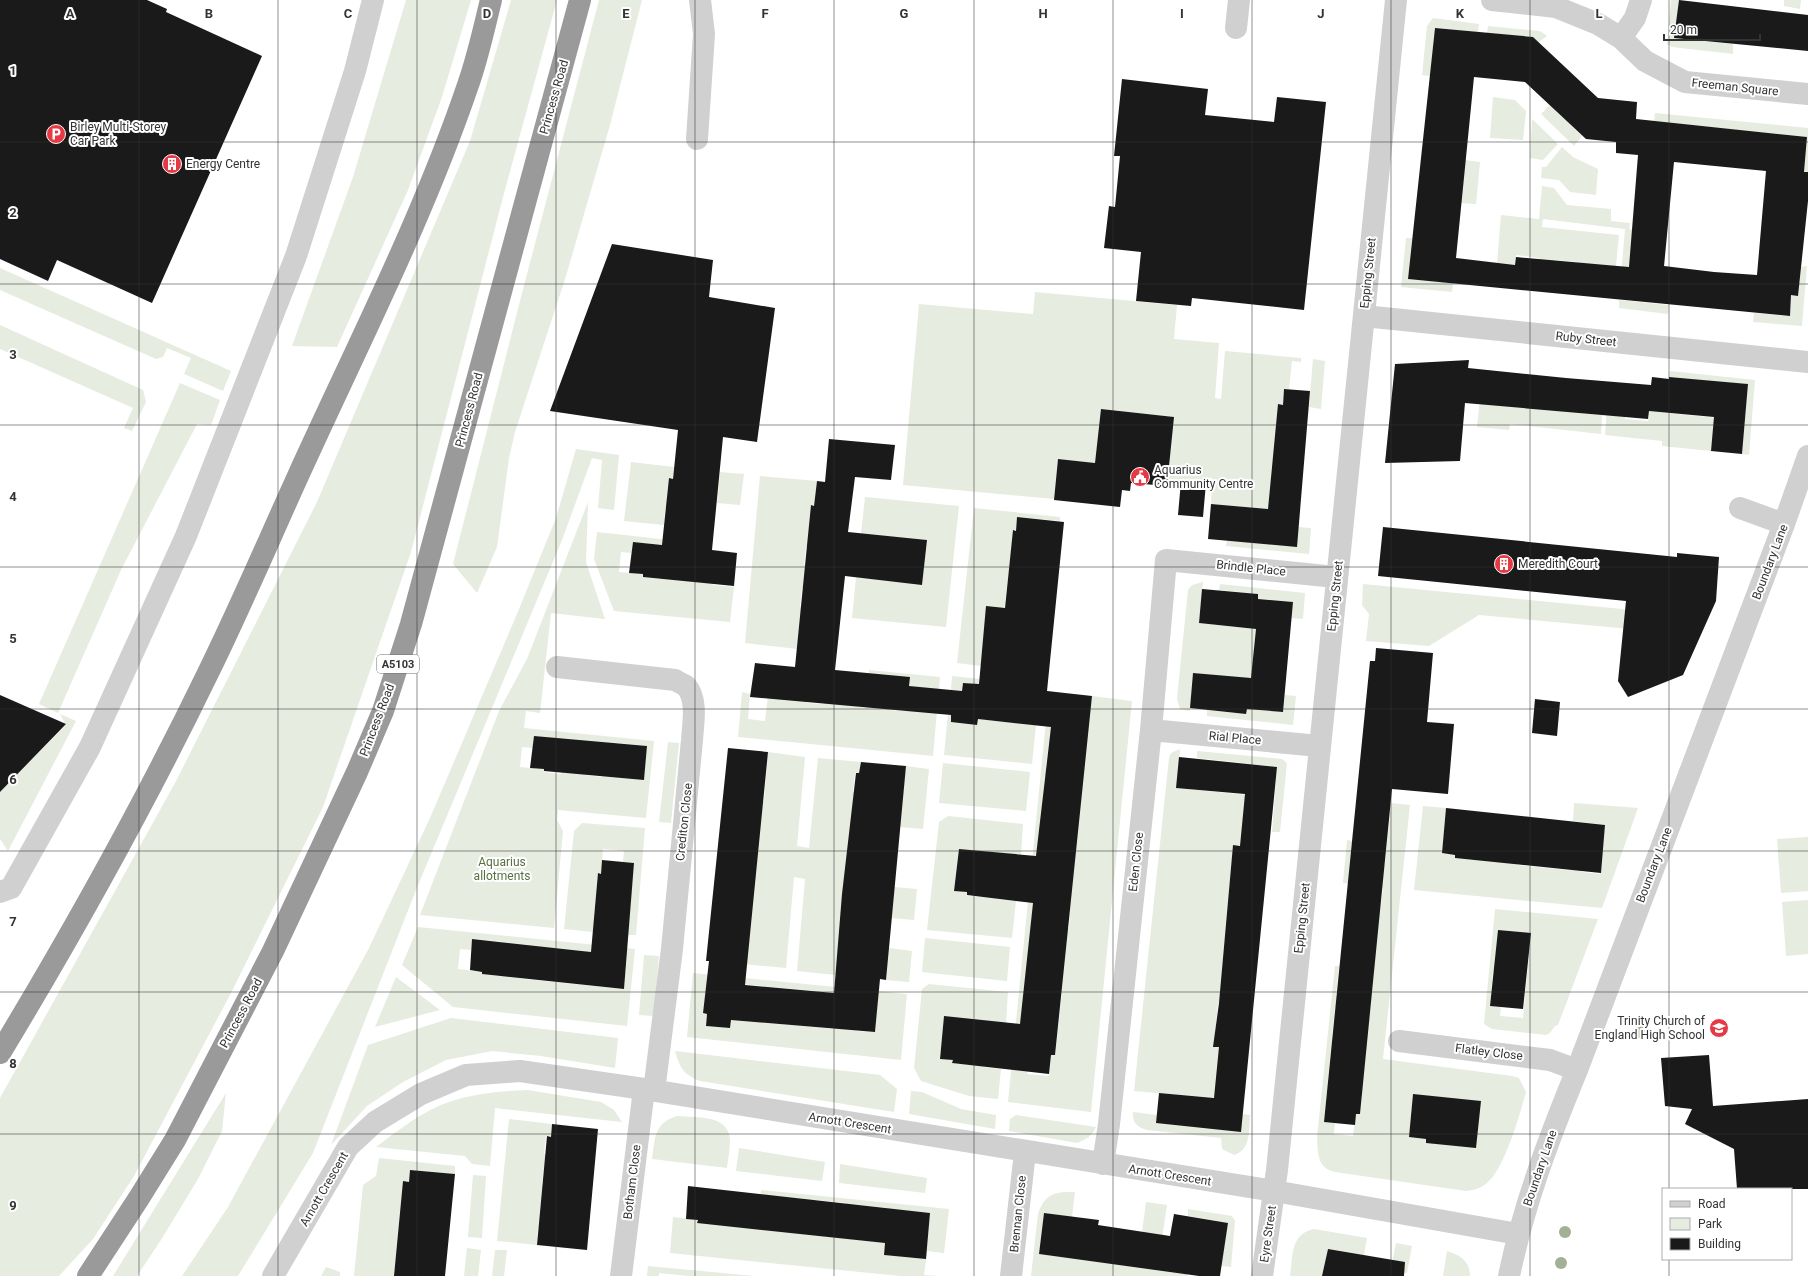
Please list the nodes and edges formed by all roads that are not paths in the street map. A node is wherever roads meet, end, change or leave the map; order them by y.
1 (373, 0) edge
2 (492, 0) edge
3 (580, 0) edge
4 (700, 0) edge
5 (1239, 0) edge
6 (1396, 0) edge
7 (1492, 0) edge
8 (1641, 0) edge
9 (1236, 28) dead end
10 (1621, 38) junction
11 (1808, 94) edge
12 (697, 139) dead end
13 (1364, 316) junction
14 (1808, 362) edge
15 (1808, 456) edge
16 (1740, 508) dead end
17 (1784, 524) junction
18 (1166, 560) joint
19 (1336, 577) junction
20 (557, 667) dead end
21 (1151, 730) junction
22 (1319, 746) junction
23 (0, 892) edge
24 (1399, 1041) dead end
25 (0, 1052) edge
26 (1577, 1070) junction
27 (649, 1090) junction
28 (1025, 1152) junction
29 (1103, 1164) junction
30 (1274, 1191) junction
31 (1518, 1234) junction
32 (88, 1276) edge
33 (273, 1276) edge
34 (621, 1276) edge
35 (1011, 1276) edge
36 (1262, 1276) edge
37 (1509, 1276) edge

1 - 23 street
2 - 25 highway
3 - 32 highway, Princess Road / A5103
4 - 12 street
5 - 9 street
6 - 13 street, Epping Street
7 - 10 street, Freeman Square
8 - 10 street
10 - 11 street, Freeman Square
13 - 14 street, Ruby Street
13 - 19 street, Epping Street
15 - 17 street, Boundary Lane
16 - 17 street
17 - 26 street, Boundary Lane
18 - 19 street, Brindle Place
18 - 21 street, Eden Close
19 - 22 street, Epping Street
20 - 27 street, Crediton Close
21 - 22 street, Rial Place
21 - 29 street, Eden Close
22 - 30 street, Epping Street
24 - 26 street, Flatley Close
26 - 31 street, Boundary Lane
27 - 28 street, Arnott Crescent
27 - 33 street, Arnott Crescent
27 - 34 street, Botham Close
28 - 29 street, Arnott Crescent
28 - 35 street, Brennan Close
29 - 30 street, Arnott Crescent
30 - 31 street, Arnott Crescent
30 - 36 street, Eyre Street
31 - 37 street, Boundary Lane

